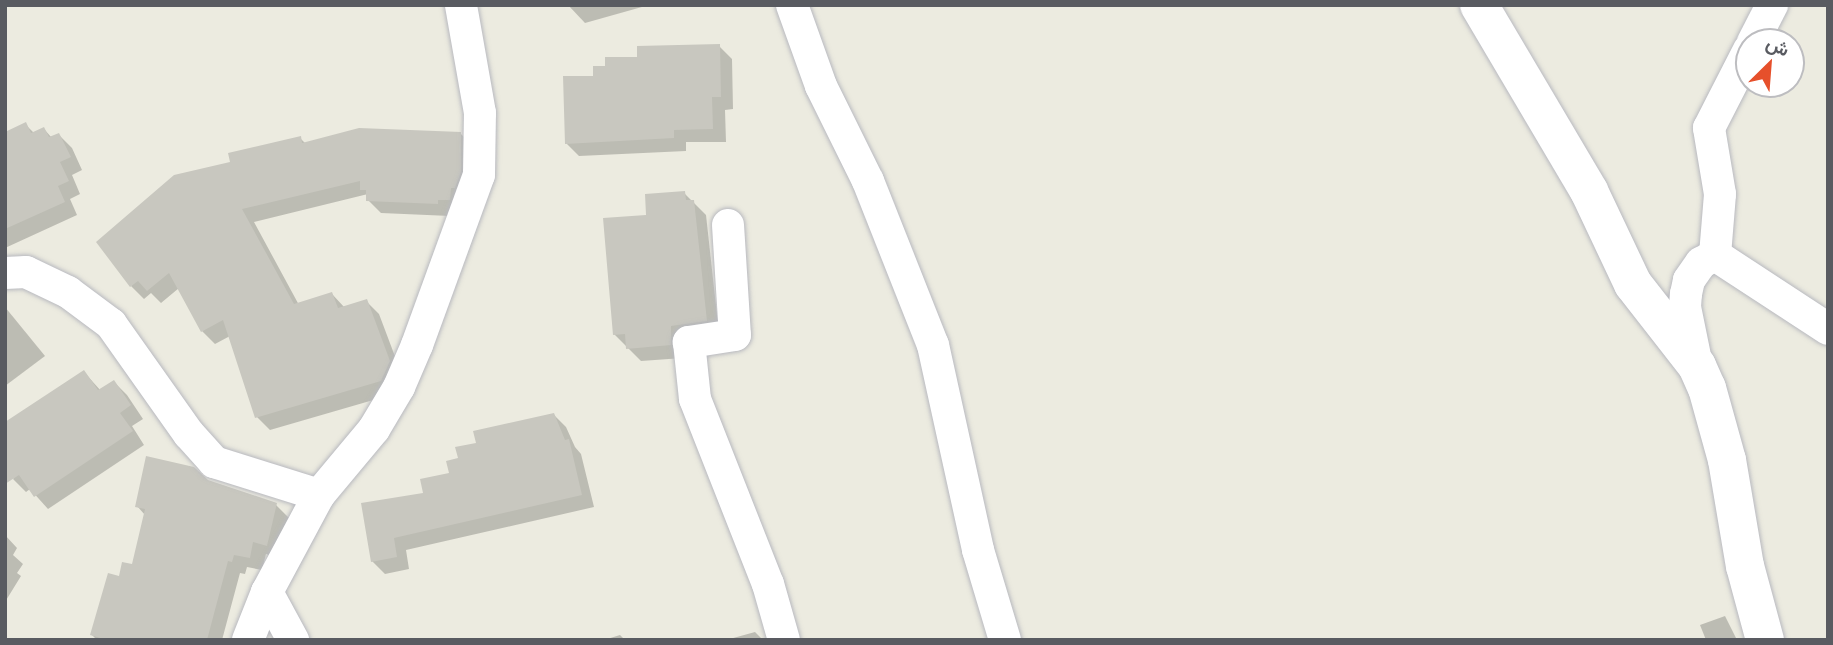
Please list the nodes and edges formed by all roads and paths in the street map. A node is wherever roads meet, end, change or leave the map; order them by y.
1 (461, 5) edge
2 (792, 5) edge
3 (1479, 5) edge
4 (1772, 5) edge
5 (1760, 28) edge
6 (1735, 77) edge
7 (728, 225) dead end
8 (1715, 256) junction
9 (5, 273) edge
10 (1828, 329) edge
11 (1697, 366) junction
12 (319, 495) junction
13 (267, 592) junction
14 (248, 640) edge
15 (293, 640) edge
16 (784, 640) edge
17 (1005, 640) edge
18 (1765, 640) edge

1 - 12 street
2 - 17 street
3 - 11 street
4 - 5 street
6 - 8 street
7 - 16 street
8 - 10 street
8 - 11 street
9 - 12 street
11 - 18 street
12 - 13 street
13 - 14 street
13 - 15 street

